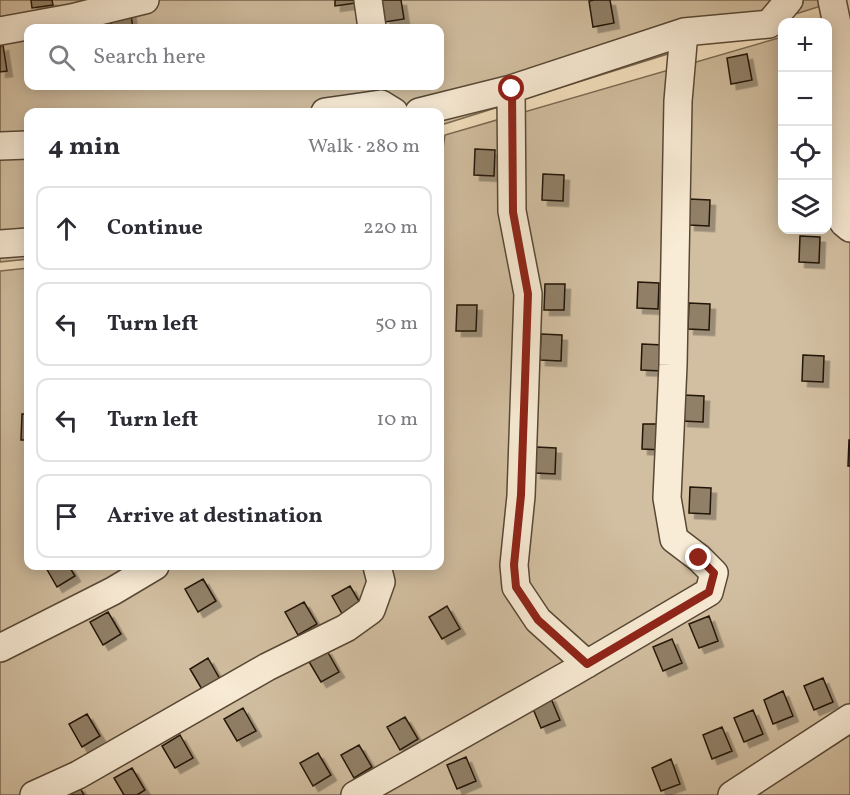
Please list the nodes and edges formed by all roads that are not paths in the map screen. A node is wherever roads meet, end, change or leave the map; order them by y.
1 (145, 0) edge
2 (368, 0) edge
3 (789, 0) edge
4 (832, 0) edge
5 (38, 24) edge
6 (371, 24) edge
7 (24, 27) edge
8 (0, 31) edge
9 (684, 32) junction
10 (844, 35) edge
11 (512, 89) junction
12 (384, 101) edge
13 (347, 108) edge
14 (435, 108) edge
15 (24, 145) edge
16 (0, 146) edge
17 (850, 228) edge
18 (24, 242) edge
19 (0, 244) edge
20 (148, 570) edge
21 (379, 570) edge
22 (0, 648) edge
23 (587, 664) junction
24 (850, 718) edge
25 (34, 795) edge
26 (355, 795) edge
27 (732, 795) edge

1 - 5 street
2 - 6 street
3 - 9 street
4 - 10 street
7 - 8 street
9 - 11 street
9 - 23 street
10 - 17 street
11 - 14 street
11 - 23 street
12 - 13 street
15 - 16 street
18 - 19 street
20 - 22 street
21 - 25 street
23 - 26 street
24 - 27 street

